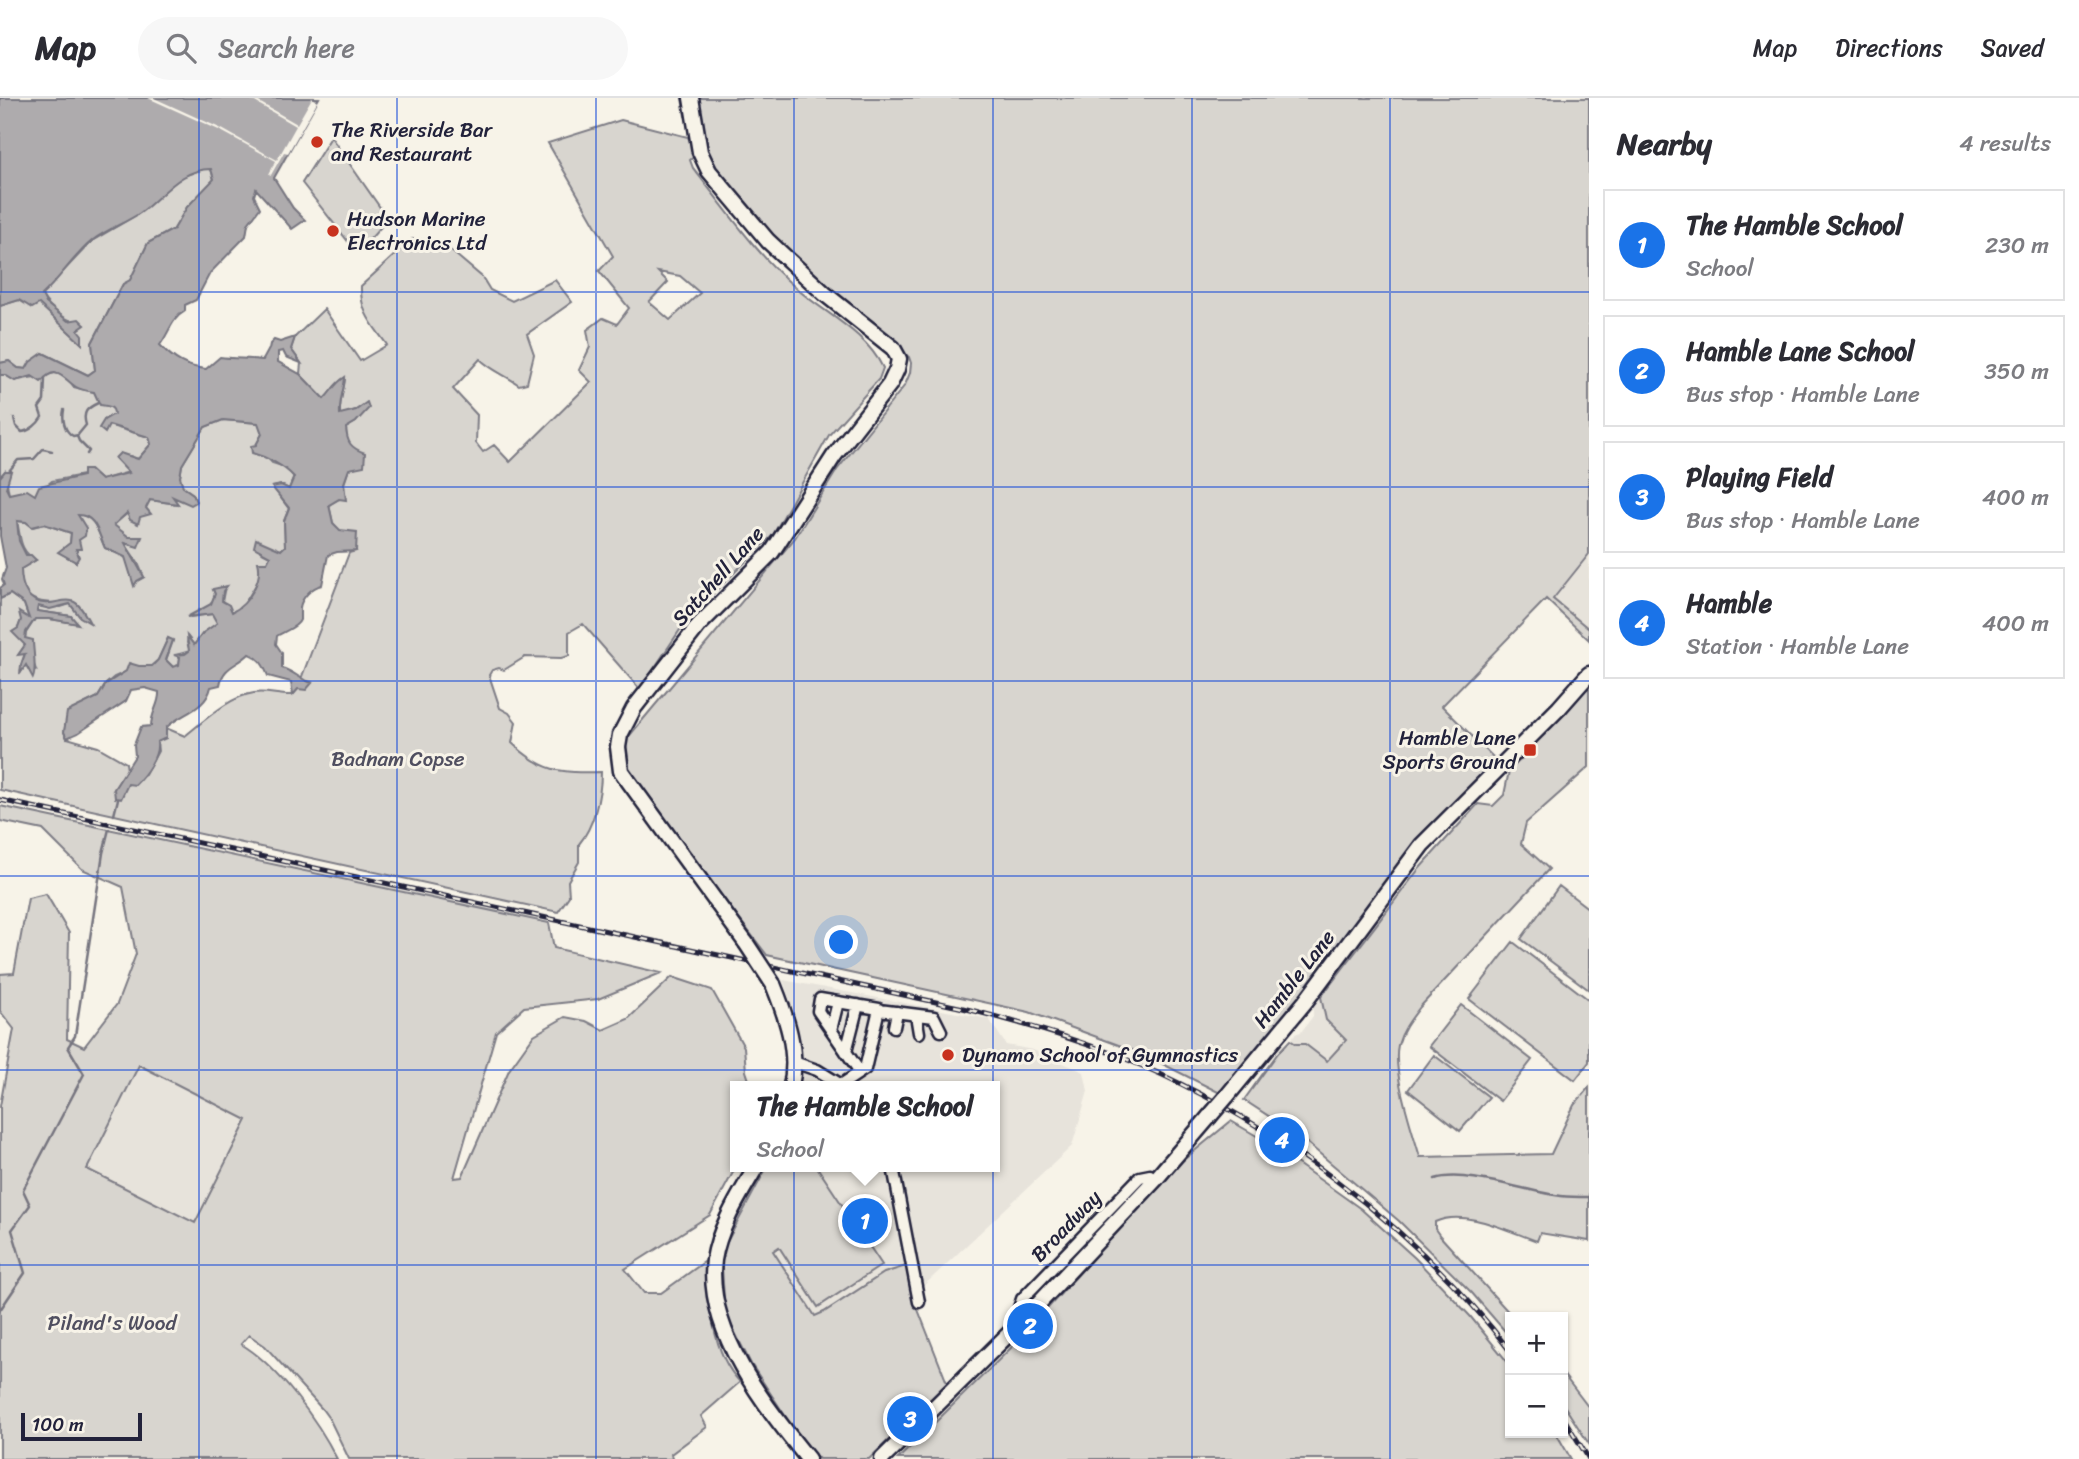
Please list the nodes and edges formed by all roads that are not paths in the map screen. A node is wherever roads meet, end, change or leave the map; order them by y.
1 (691, 98) edge
2 (1589, 674) edge
3 (838, 1002) junction
4 (858, 1006) junction
5 (879, 1010) junction
6 (897, 1012) junction
7 (916, 1015) junction
8 (894, 1027) dead end
9 (831, 1030) junction
10 (941, 1031) dead end
11 (919, 1033) dead end
12 (846, 1052) junction
13 (793, 1062) junction
14 (860, 1072) junction
15 (792, 1081) edge
16 (835, 1081) edge
17 (848, 1081) edge
18 (753, 1172) edge
19 (894, 1172) edge
20 (919, 1302) dead end
21 (808, 1459) edge
22 (882, 1459) edge

1 - 13 street, Satchell Lane, bridge
2 - 22 street, Hamble Lane, bridge
3 - 4 street
3 - 9 street
3 - 9 street
4 - 5 street
4 - 12 street
5 - 6 street
5 - 14 street
6 - 7 street
6 - 8 street
7 - 10 street
7 - 11 street
9 - 12 street
12 - 14 street
13 - 15 street, Satchell Lane
13 - 16 street
14 - 17 street
18 - 21 street
19 - 20 street

